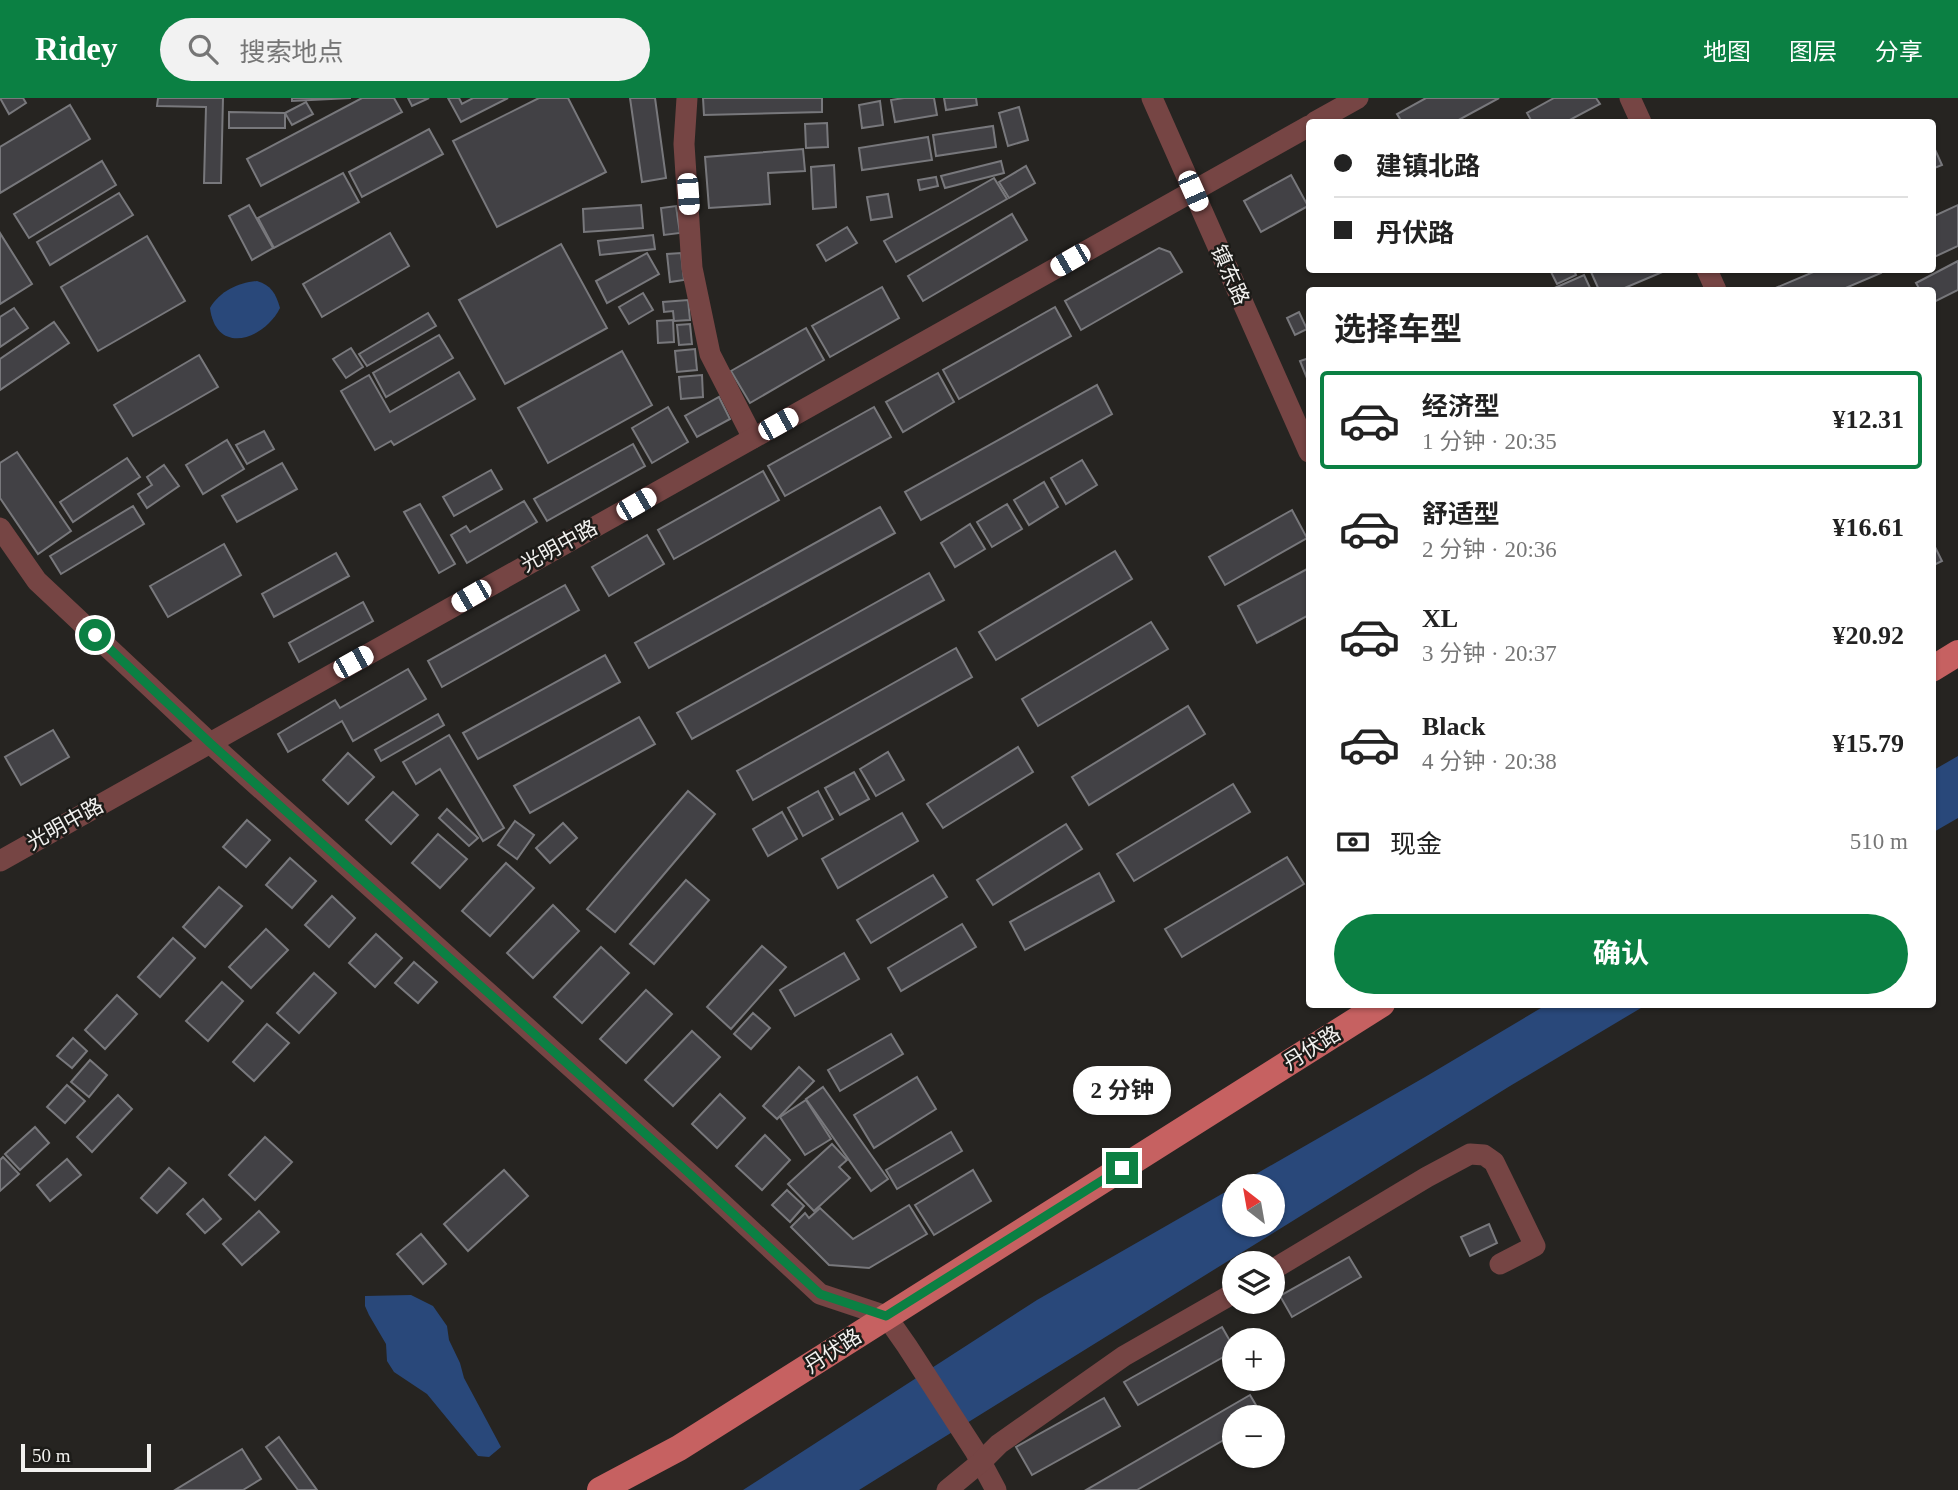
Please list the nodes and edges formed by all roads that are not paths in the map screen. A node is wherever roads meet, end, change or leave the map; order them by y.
1 (687, 98) edge
2 (1152, 98) edge
3 (1358, 98) edge
4 (1633, 99) edge
5 (1320, 119) edge
6 (1640, 119) edge
7 (1306, 128) edge
8 (1193, 191) junction
9 (753, 438) junction
10 (1306, 445) edge
11 (0, 528) edge
12 (1958, 653) edge
13 (1936, 667) edge
14 (210, 743) junction
15 (0, 861) edge
16 (1376, 1008) edge
17 (1285, 1262) edge
18 (1500, 1264) dead end
19 (1222, 1300) edge
20 (886, 1316) junction
21 (976, 1454) junction
22 (600, 1490) edge
23 (947, 1490) edge
24 (996, 1490) edge

1 - 9 street
2 - 8 street, 镇东路
3 - 5 street
4 - 6 street
7 - 8 street, 光明中路
8 - 9 street, 光明中路
8 - 10 street, 镇东路
9 - 14 street, 光明中路
11 - 14 street
12 - 13 main road
14 - 15 street, 光明中路
14 - 20 street
16 - 20 main road, 丹伏路
17 - 18 street
19 - 21 street
20 - 21 street
20 - 22 main road, 丹伏路
21 - 23 street
21 - 24 street

